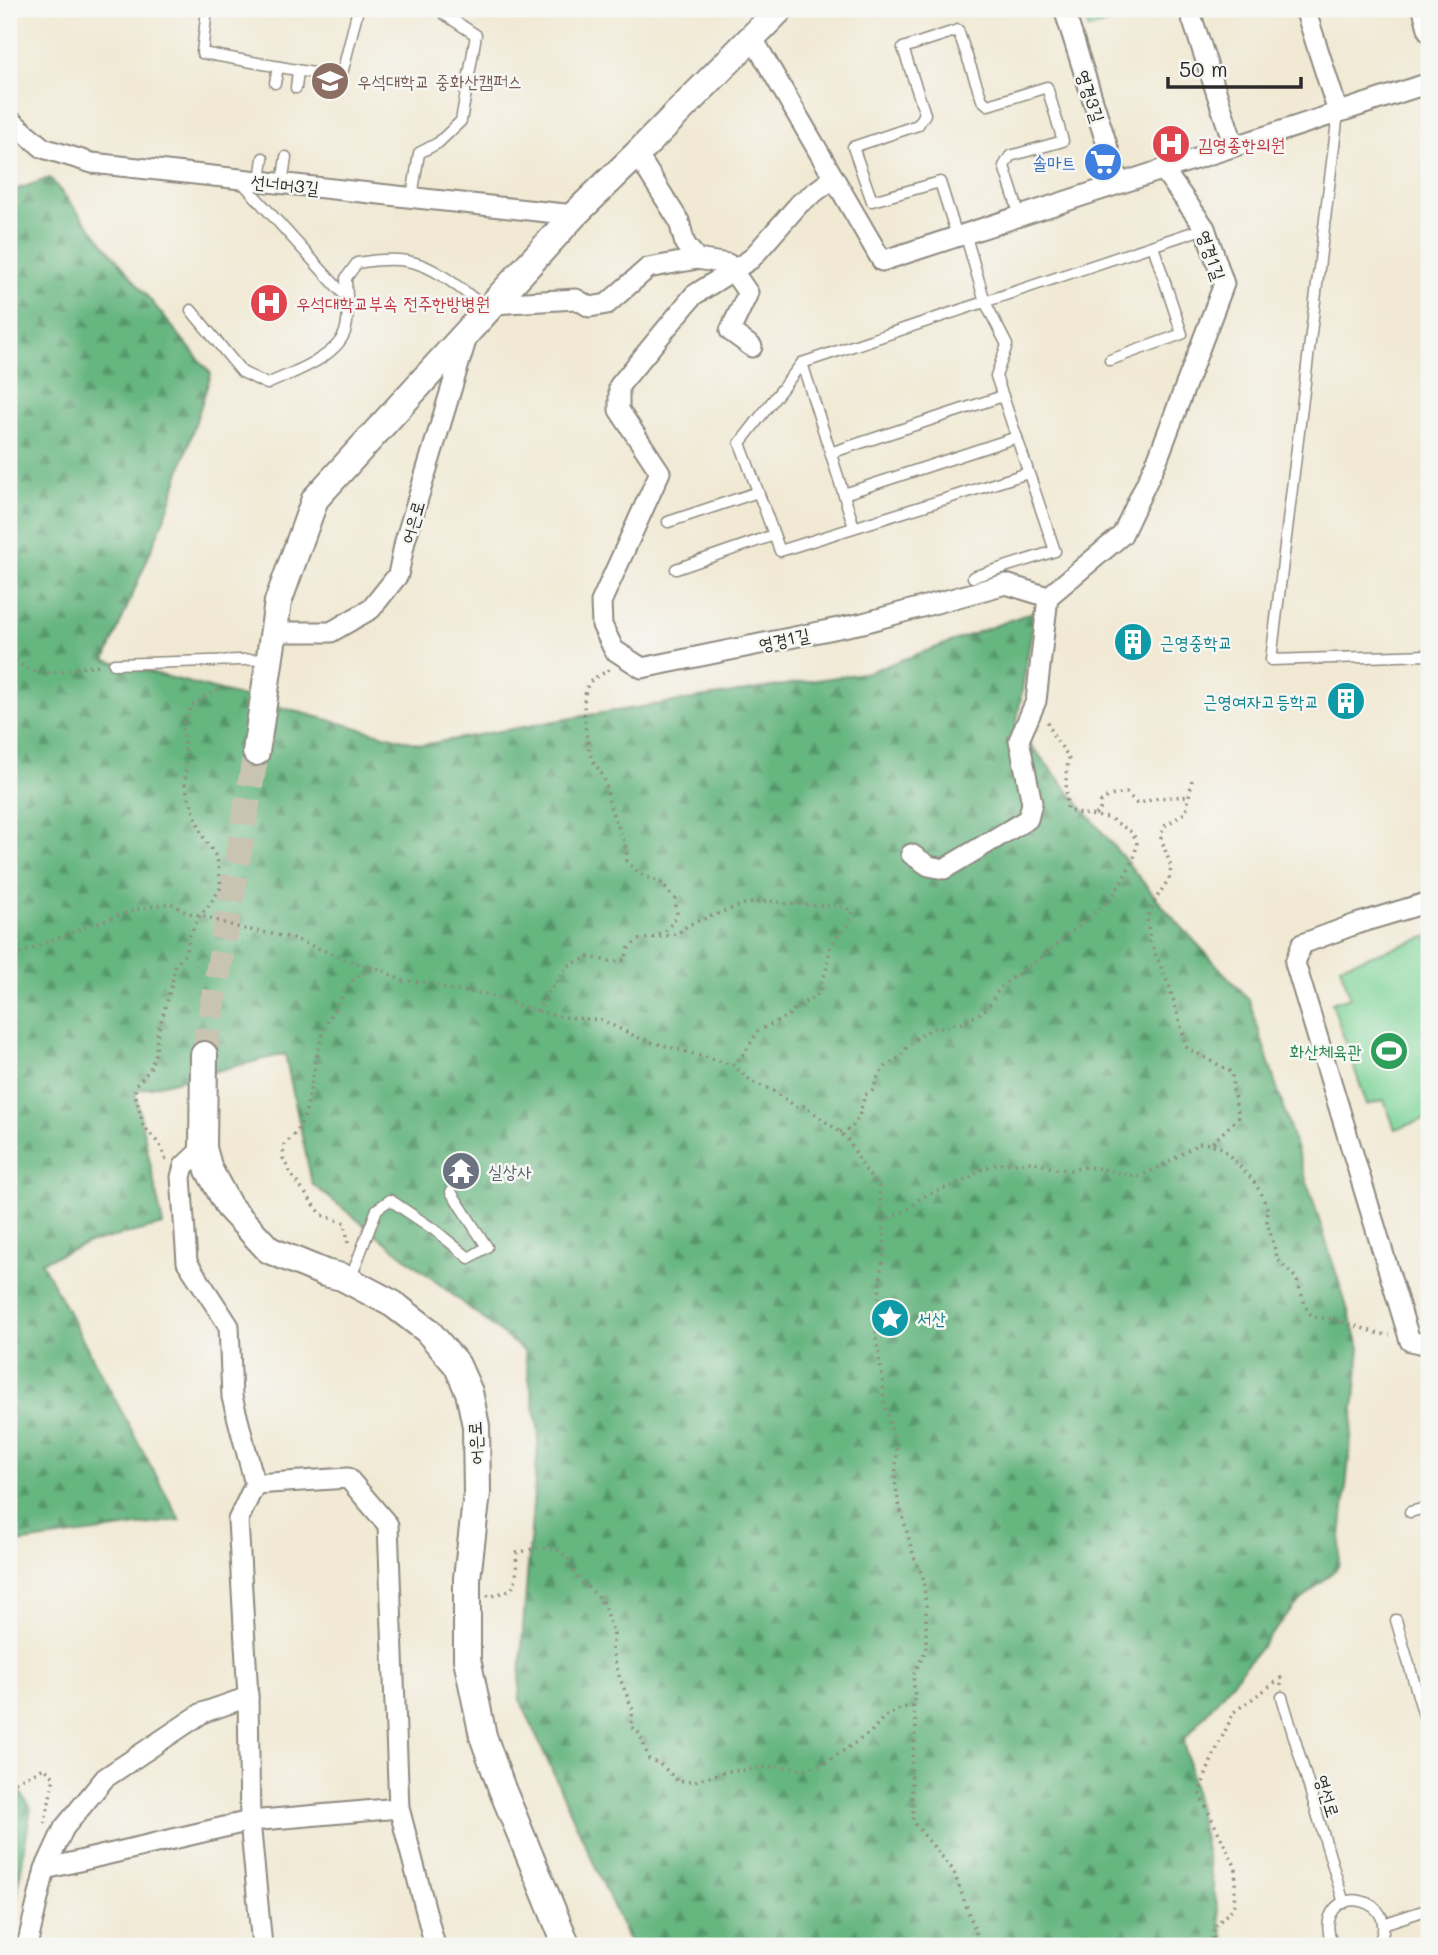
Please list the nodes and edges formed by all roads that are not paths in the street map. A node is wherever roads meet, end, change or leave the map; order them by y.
1 (207, 9) edge
2 (358, 9) edge
3 (443, 9) edge
4 (780, 9) edge
5 (1064, 9) edge
6 (1189, 9) edge
7 (1305, 9) edge
8 (1423, 9) edge
9 (1429, 32) edge
10 (752, 37) junction
11 (278, 67) junction
12 (298, 71) junction
13 (275, 83) dead end
14 (1429, 83) edge
15 (296, 88) dead end
16 (1338, 113) junction
17 (9, 119) edge
18 (1234, 146) junction
19 (638, 154) junction
20 (286, 157) dead end
21 (263, 158) dead end
22 (1163, 169) junction
23 (834, 178) junction
24 (240, 179) junction
25 (260, 181) junction
26 (1119, 183) junction
27 (282, 184) junction
28 (412, 198) junction
29 (574, 215) junction
30 (1020, 216) junction
31 (1205, 228) junction
32 (961, 234) junction
33 (1153, 246) junction
34 (697, 259) junction
35 (732, 271) junction
36 (346, 297) junction
37 (985, 302) junction
38 (490, 307) junction
39 (191, 310) dead end
40 (469, 330) junction
41 (752, 347) dead end
42 (1110, 360) dead end
43 (802, 363) junction
44 (1003, 396) junction
45 (1017, 437) junction
46 (831, 453) junction
47 (1028, 473) junction
48 (758, 492) junction
49 (844, 494) junction
50 (668, 523) dead end
51 (854, 527) junction
52 (774, 535) junction
53 (676, 569) dead end
54 (973, 577) dead end
55 (1048, 597) junction
56 (274, 632) junction
57 (1429, 655) edge
58 (270, 659) junction
59 (114, 664) road end
60 (256, 752) tunnel mouth
61 (911, 854) dead end
62 (1429, 902) edge
63 (204, 1055) tunnel mouth
64 (203, 1148) junction
65 (451, 1192) dead end
66 (346, 1279) junction
67 (1429, 1345) edge
68 (255, 1484) junction
69 (1429, 1507) edge
70 (1410, 1512) dead end
71 (1396, 1620) dead end
72 (248, 1697) junction
73 (1282, 1697) road end
74 (1429, 1733) edge
75 (399, 1808) junction
76 (250, 1821) junction
77 (45, 1869) junction
78 (1344, 1903) junction
79 (1429, 1909) edge
80 (1384, 1924) junction
81 (27, 1946) edge
82 (261, 1946) edge
83 (435, 1946) edge
84 (567, 1946) edge
85 (1335, 1946) edge
86 (1376, 1946) edge

1 - 11 lane
2 - 12 lane
3 - 28 lane
4 - 10 street, 어은로
5 - 26 street, 영경3길
6 - 18 street
7 - 16 street
8 - 9 street
10 - 19 street, 어은로
10 - 23 street
11 - 12 lane
11 - 13 lane
12 - 15 lane
14 - 16 street
16 - 18 street
16 - 57 lane
17 - 24 street, 선너머3길
18 - 22 street
19 - 29 street, 어은로
19 - 34 street
20 - 27 lane
21 - 25 lane
22 - 26 street
22 - 31 street, 영경1길
23 - 32 street
23 - 35 street
24 - 25 street, 선너머3길
24 - 36 lane
25 - 27 street, 선너머3길
26 - 30 street
27 - 28 street, 선너머3길
28 - 29 street, 선너머3길
29 - 38 street, 어은로
30 - 32 street
30 - 32 lane
31 - 33 lane
31 - 55 street, 영경1길
32 - 37 lane
33 - 37 lane
33 - 42 lane
34 - 35 street
34 - 38 street
35 - 41 street
35 - 55 street, 영경1길
36 - 38 lane
36 - 39 lane
37 - 43 lane
37 - 44 lane
38 - 40 street, 어은로
40 - 56 street, 어은로
40 - 56 street, 어은로
43 - 46 lane
43 - 48 lane
44 - 45 lane
44 - 46 lane
45 - 47 lane
45 - 49 lane
46 - 49 lane
47 - 51 lane
47 - 54 lane
48 - 50 lane
48 - 52 lane
49 - 51 lane
51 - 52 lane
52 - 53 lane
55 - 61 street
56 - 58 street, 어은로
58 - 59 lane
58 - 60 street, 어은로
62 - 67 street
63 - 64 street, 어은로
64 - 66 street, 어은로
64 - 68 street
65 - 66 lane
66 - 84 street, 어은로
68 - 72 street
68 - 75 street
69 - 70 lane
71 - 74 lane
72 - 76 street
72 - 77 street
73 - 78 lane, 영선로
75 - 76 street
75 - 83 street
76 - 77 street
76 - 82 street
77 - 81 street
78 - 80 lane
78 - 85 lane
79 - 80 lane
80 - 86 lane

